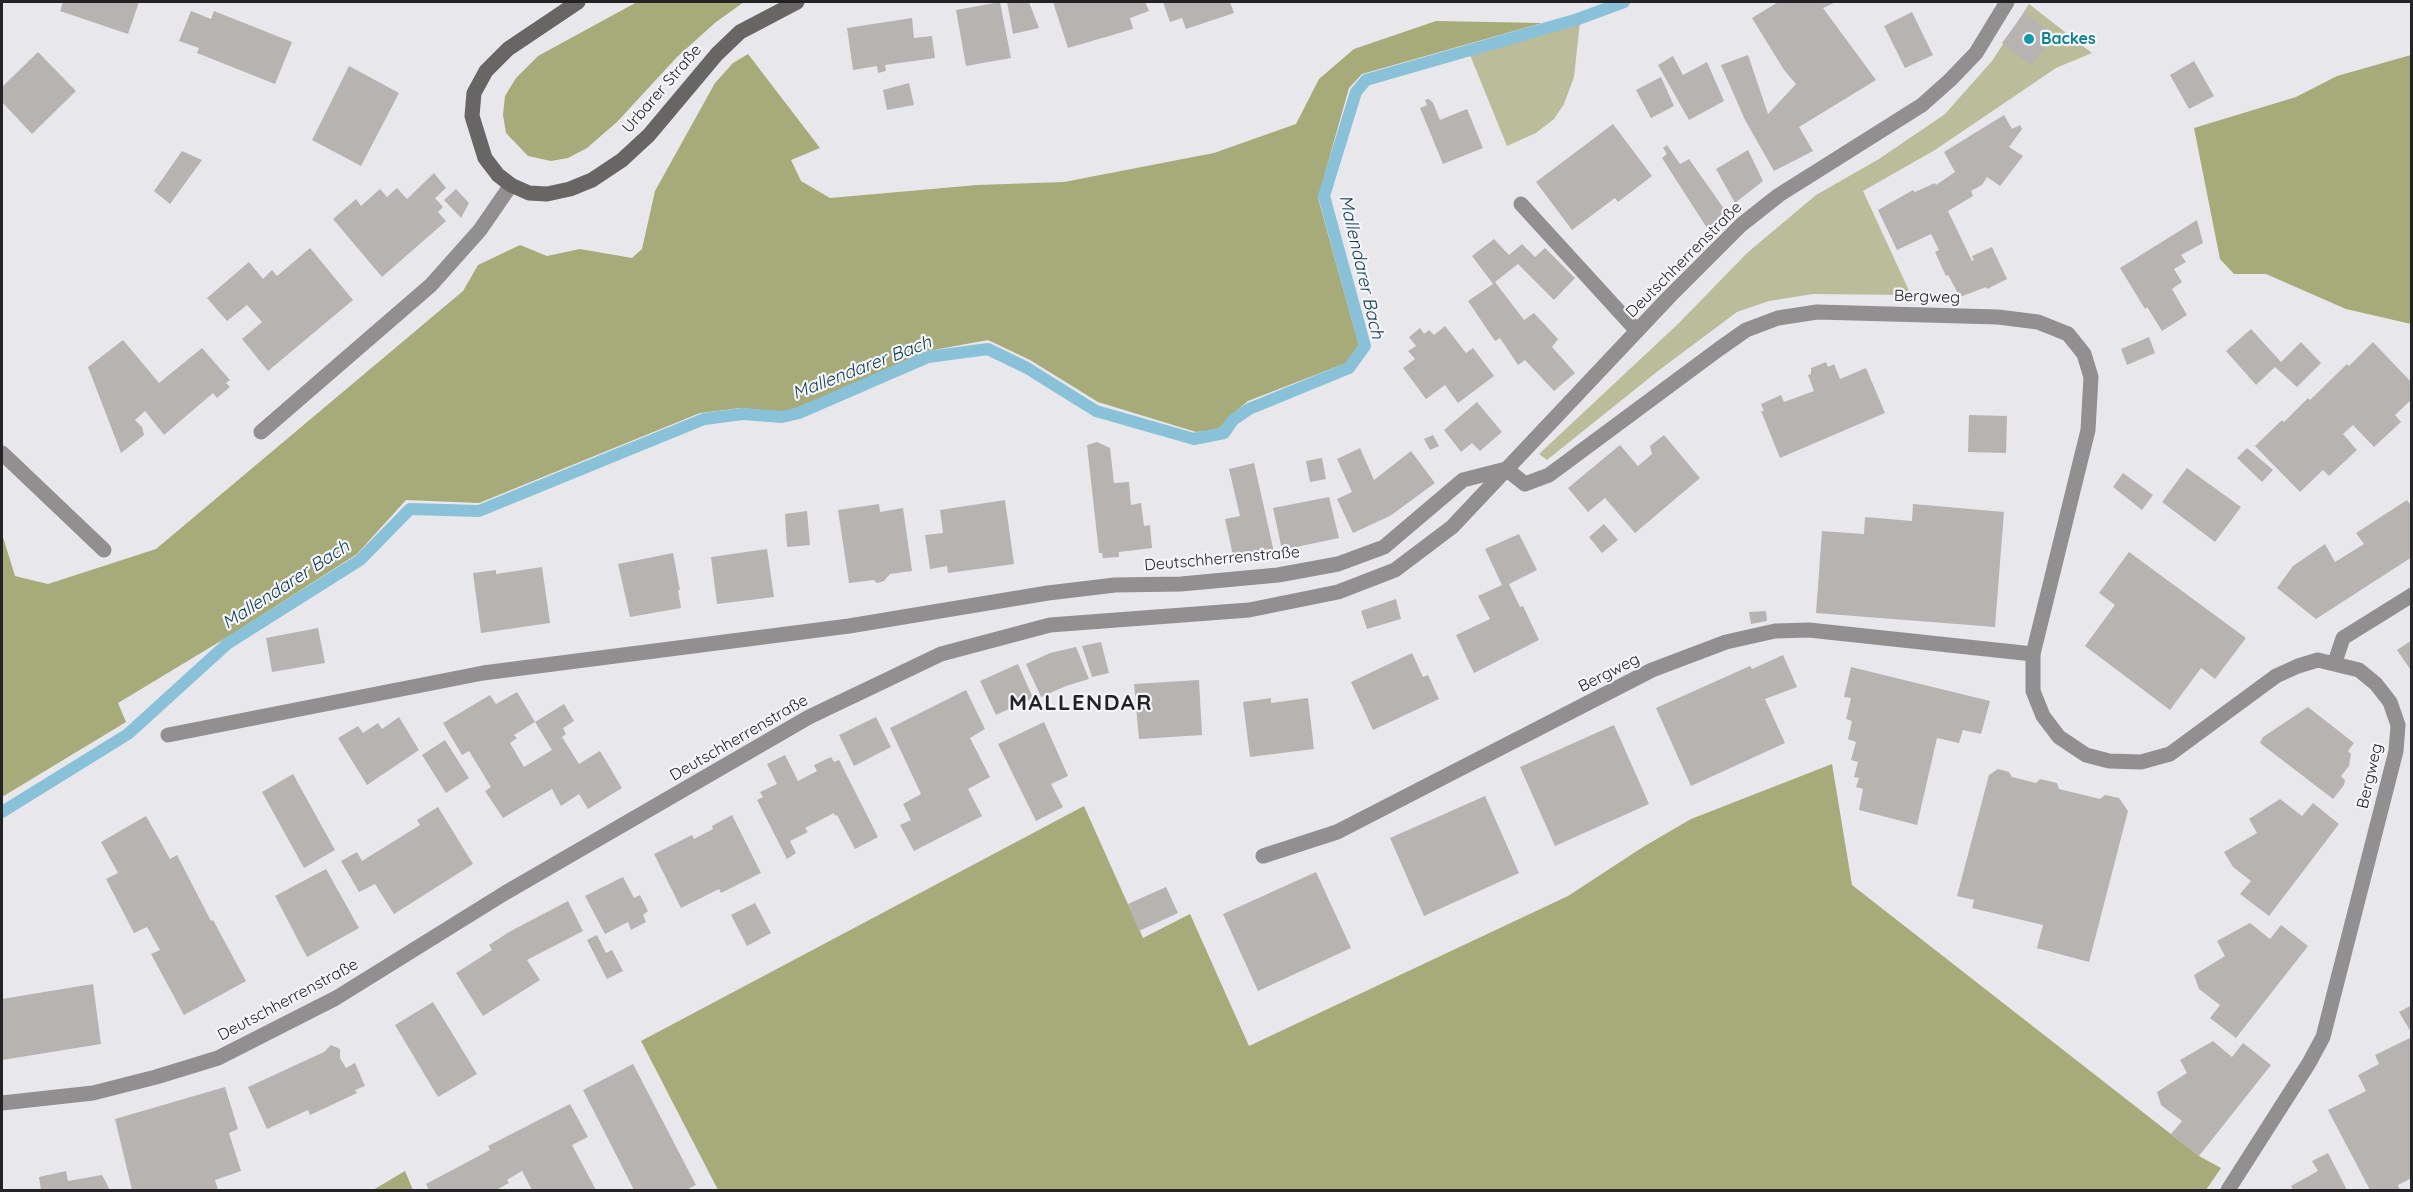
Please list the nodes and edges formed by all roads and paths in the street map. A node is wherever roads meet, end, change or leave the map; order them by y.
1 (578, 2) edge
2 (797, 2) edge
3 (2007, 2) edge
4 (511, 185) junction
5 (1521, 204) dead end
6 (1637, 331) junction
7 (261, 432) dead end
8 (2, 453) edge
9 (1506, 469) junction
10 (104, 550) dead end
11 (2412, 595) edge
12 (2033, 654) junction
13 (2336, 663) junction
14 (168, 735) dead end
15 (1263, 856) dead end
16 (2, 1103) edge
17 (2228, 1191) edge

1 - 4 street, Urbarer Straße
2 - 4 street, Urbarer Straße
3 - 6 street, Deutschherrenstraße
4 - 7 street
5 - 6 street
6 - 9 street, Deutschherrenstraße
8 - 10 street
9 - 12 street, Bergweg
9 - 14 street, Deutschherrenstraße
9 - 16 street, Deutschherrenstraße
11 - 13 street
12 - 13 street, Bergweg
12 - 15 street, Bergweg
13 - 17 street, Bergweg

